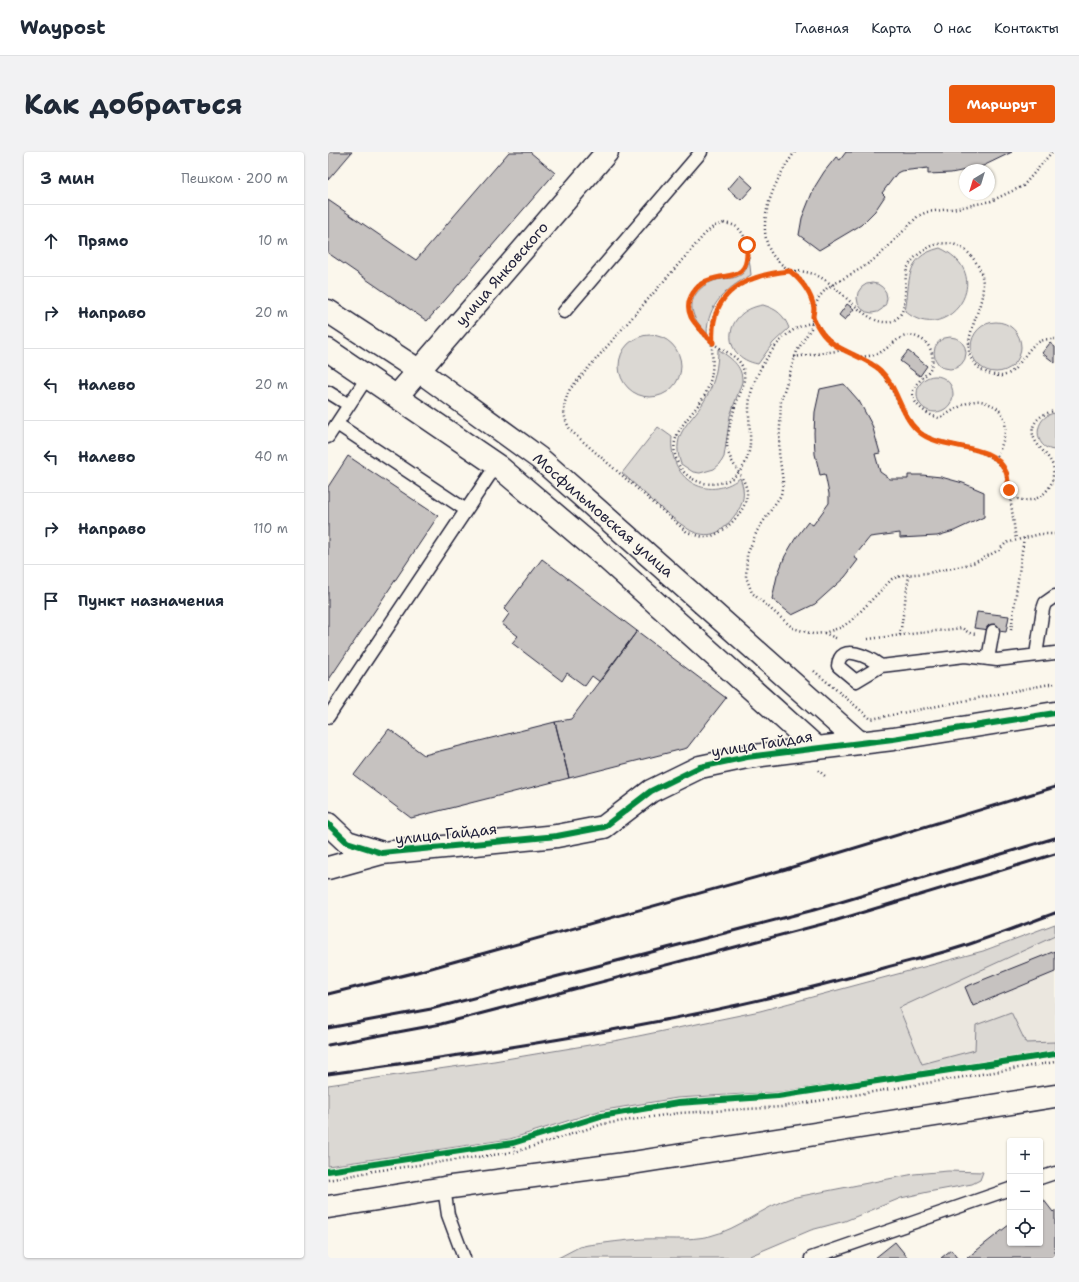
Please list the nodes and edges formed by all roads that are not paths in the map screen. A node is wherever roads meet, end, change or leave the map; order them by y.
1 (607, 152) edge
2 (701, 152) edge
3 (328, 311) edge
4 (564, 312) dead end
5 (328, 350) edge
6 (418, 370) junction
7 (368, 376) junction
8 (328, 392) edge
9 (397, 396) junction
10 (349, 405) junction
11 (337, 424) junction
12 (328, 437) edge
13 (498, 466) junction
14 (466, 510) junction
15 (1055, 596) edge
16 (992, 633) road end
17 (1055, 653) edge
18 (1036, 655) junction
19 (988, 659) junction
20 (881, 666) dead end
21 (1055, 713) edge
22 (328, 717) edge
23 (860, 743) junction
24 (817, 748) junction
25 (328, 824) edge
26 (382, 853) junction
27 (328, 868) edge
28 (1055, 1096) edge
29 (1055, 1173) edge
30 (1043, 1177) edge
31 (444, 1188) junction
32 (1007, 1190) edge
33 (328, 1207) edge
34 (464, 1258) edge
35 (811, 1258) edge

1 - 6 street, улица Янковского
2 - 4 lane
3 - 6 street, Мосфильмовская улица
5 - 7 street, Мосфильмовская улица
6 - 9 street, улица Янковского
6 - 23 street, Мосфильмовская улица
7 - 9 street, Мосфильмовская улица
7 - 10 lane
8 - 10 lane
9 - 13 street, Мосфильмовская улица
10 - 11 lane
11 - 12 lane
11 - 14 lane
13 - 14 lane
13 - 24 street, Мосфильмовская улица
14 - 22 lane
15 - 18 lane
16 - 19 lane
17 - 18 lane
18 - 19 lane
19 - 20 lane
21 - 23 street, улица Гайдая
23 - 24 street, улица Гайдая
24 - 26 street, улица Гайдая
25 - 26 street, улица Гайдая
26 - 27 street, улица Гайдая
28 - 31 street
29 - 30 lane
31 - 33 street
31 - 34 lane
32 - 35 lane

